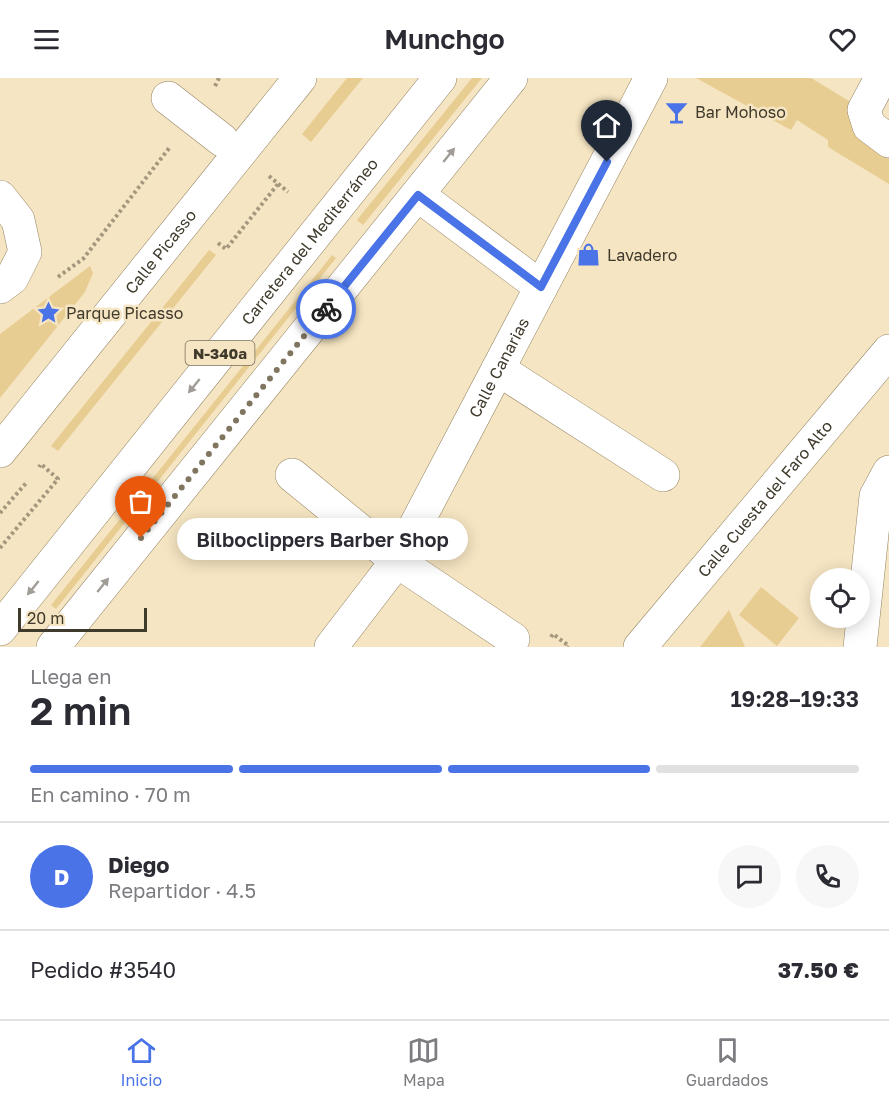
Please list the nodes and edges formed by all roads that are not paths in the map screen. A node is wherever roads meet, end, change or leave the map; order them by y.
1 (300, 78) edge
2 (440, 78) edge
3 (511, 78) edge
4 (651, 78) edge
5 (881, 78) edge
6 (180, 107) road end
7 (222, 140) dead end
8 (889, 141) edge
9 (418, 195) junction
10 (0, 197) edge
11 (0, 287) edge
12 (541, 287) junction
13 (889, 351) edge
14 (498, 369) junction
15 (0, 451) edge
16 (889, 472) edge
17 (292, 475) dead end
18 (663, 475) dead end
19 (397, 561) junction
20 (876, 615) edge
21 (0, 629) edge
22 (513, 639) dead end
23 (56, 646) edge
24 (331, 647) edge
25 (640, 647) edge
26 (860, 647) edge

1 - 15 main road, Calle Picasso
2 -> 21 main road, Carretera del Mediterráneo / N-340a
9 -> 3 main road, N-340a
4 - 12 main road, Calle Canarias
5 - 8 main road
6 - 7 main road
9 - 12 main road
23 -> 9 main road, N-340a
10 - 11 main road
12 - 14 main road, Calle Canarias
13 - 25 main road, Calle Cuesta del Faro Alto
14 - 18 main road
14 - 19 main road, Calle Canarias
16 - 20 main road
17 - 19 main road
19 - 22 main road
19 - 24 main road, Calle Canarias
20 - 26 main road

